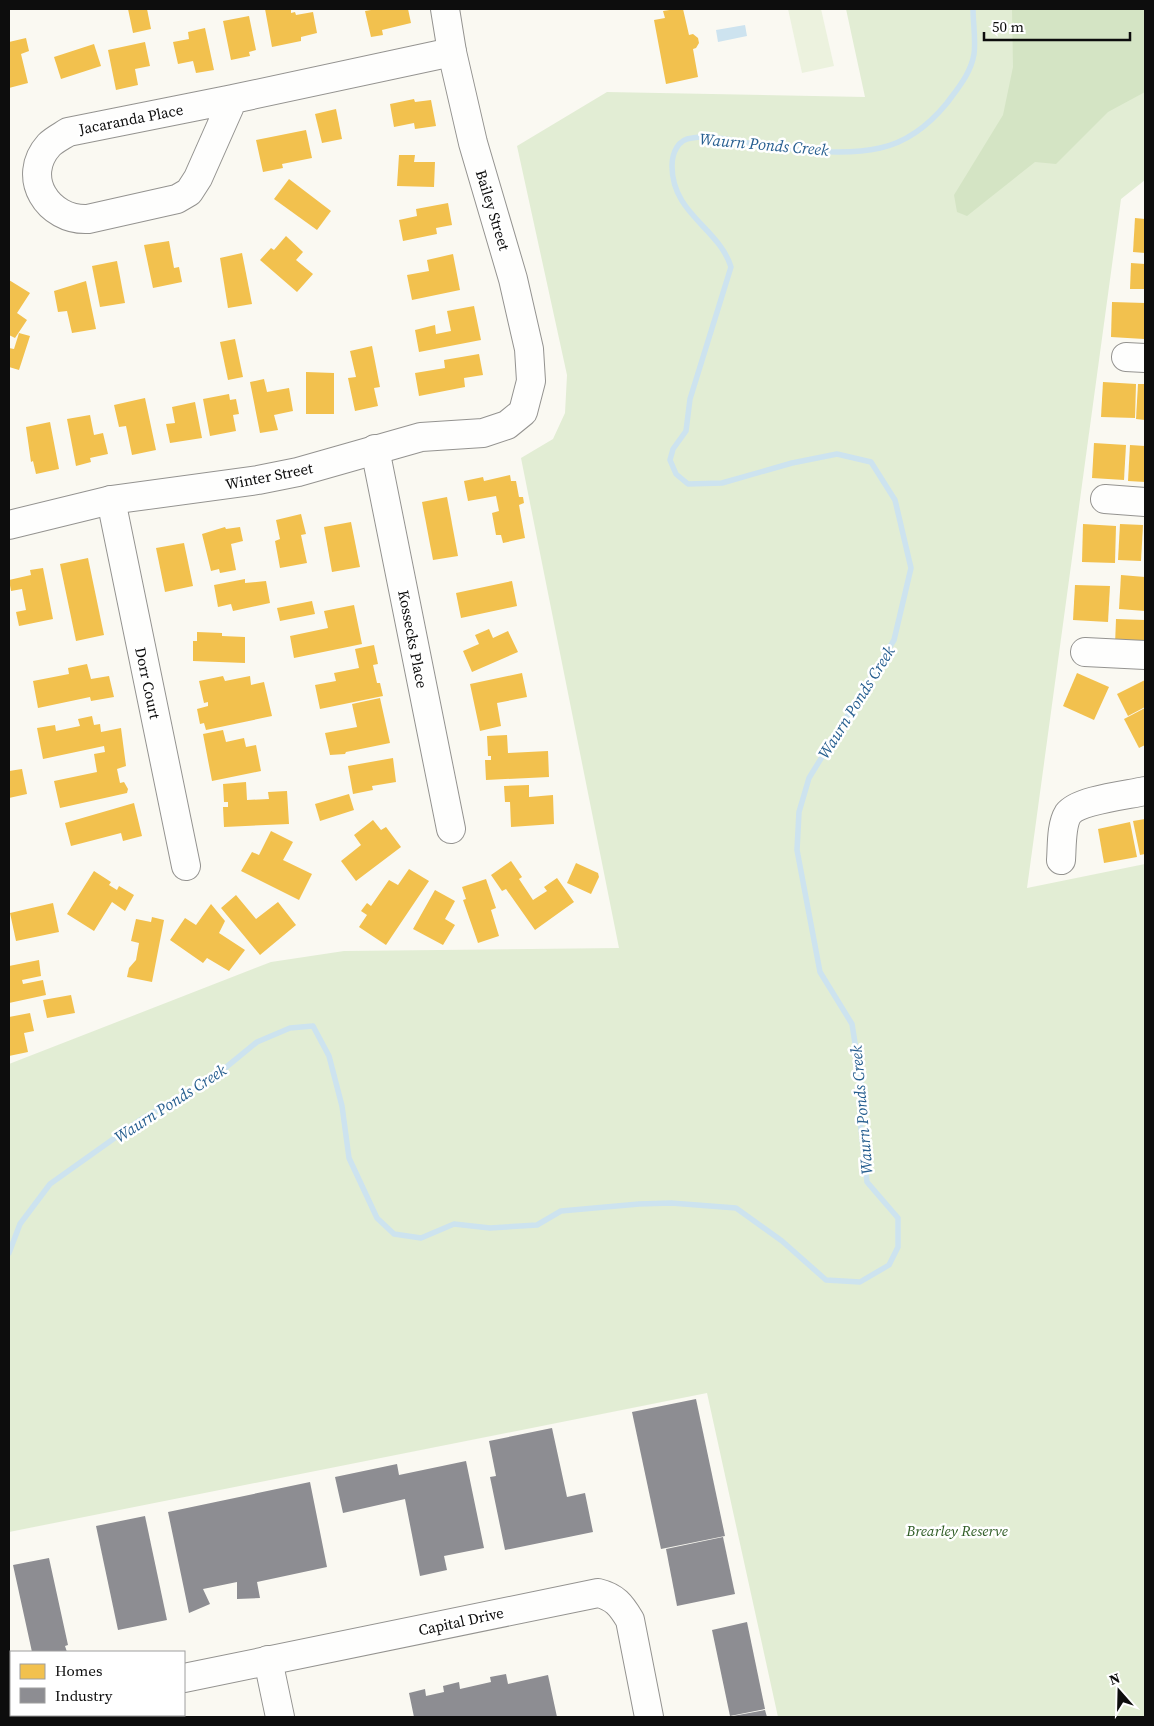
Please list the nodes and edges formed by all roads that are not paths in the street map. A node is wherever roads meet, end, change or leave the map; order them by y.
1 (445, 9) edge
2 (452, 52) junction
3 (233, 99) junction
4 (524, 412) joint
5 (375, 449) junction
6 (1105, 499) dead end
7 (111, 500) junction
8 (1145, 502) edge
9 (9, 525) edge
10 (1085, 652) dead end
11 (1145, 655) edge
12 (1145, 791) edge
13 (451, 829) dead end
14 (1060, 860) dead end
15 (186, 866) dead end
16 (268, 1660) junction
17 (185, 1678) edge
18 (280, 1717) edge
19 (649, 1717) edge

1 - 2 street, Bailey Street
2 - 3 street, Jacaranda Place
2 - 4 street, Bailey Street
3 - 3 street, Jacaranda Place
4 - 5 street, Winter Street
5 - 7 street, Winter Street
5 - 13 street, Kossecks Place
6 - 8 street
7 - 9 street, Winter Street
7 - 15 street, Dorr Court
10 - 11 street
12 - 14 street
16 - 17 street, Capital Drive
16 - 18 street
16 - 19 street, Capital Drive

